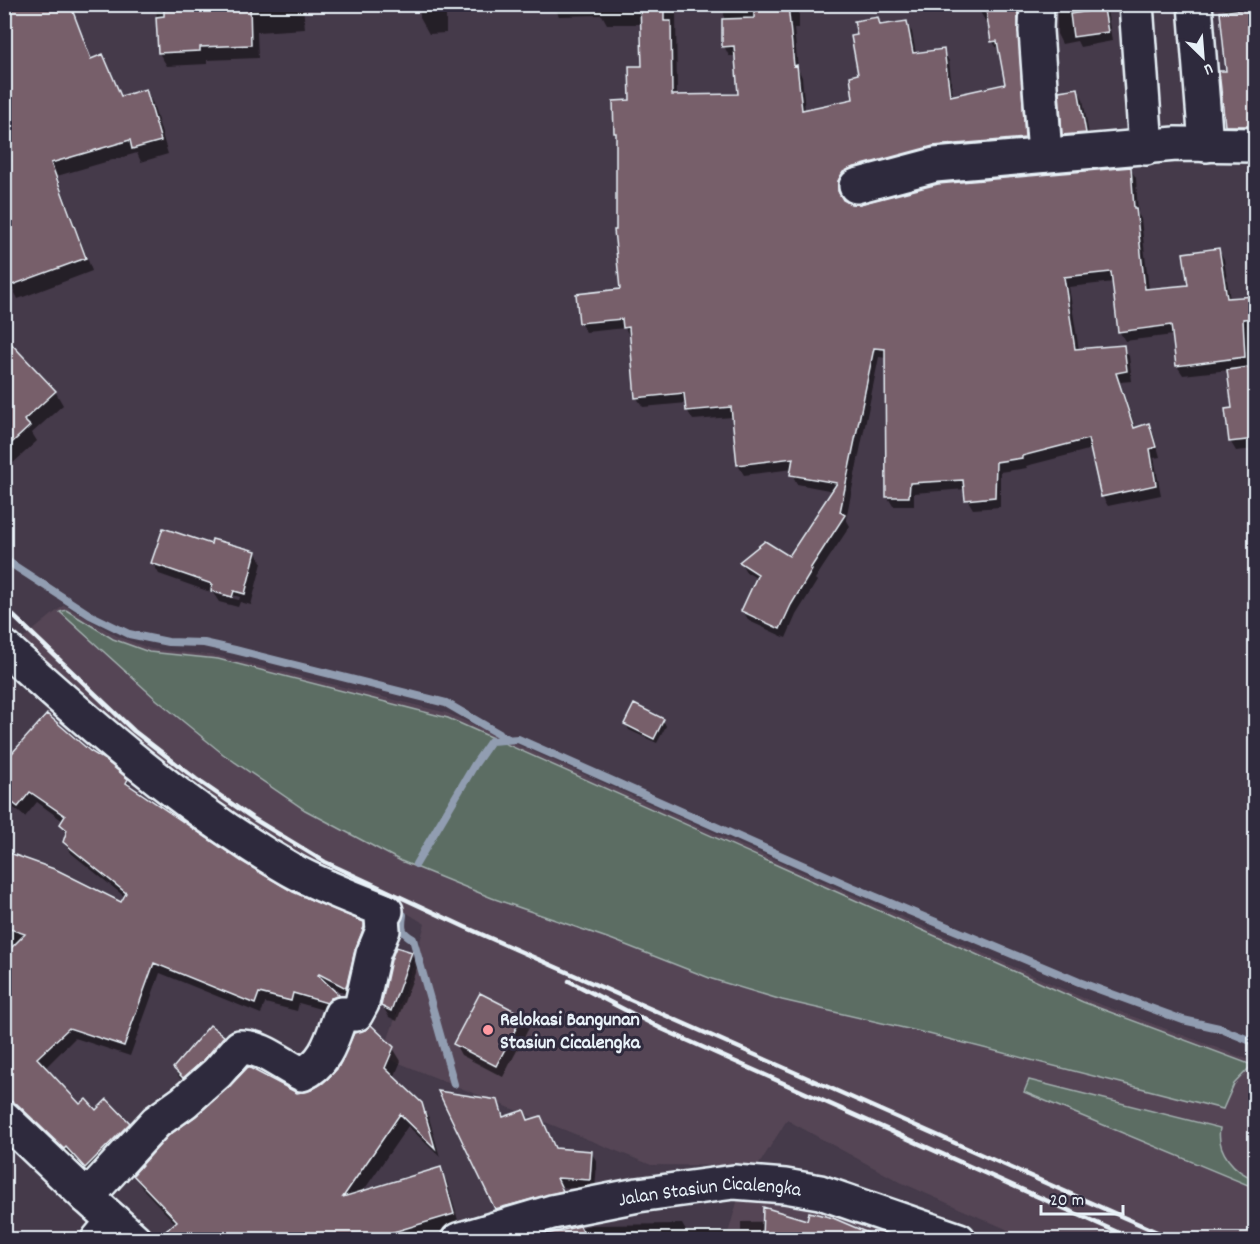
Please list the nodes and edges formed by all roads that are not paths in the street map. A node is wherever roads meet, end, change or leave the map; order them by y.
1 (1036, 4) edge
2 (1136, 4) edge
3 (1195, 4) edge
4 (1206, 145) junction
5 (1256, 145) edge
6 (1146, 148) junction
7 (1045, 155) junction
8 (856, 186) dead end
9 (4, 647) edge
10 (4, 1118) edge
11 (87, 1197) junction
12 (115, 1233) edge
13 (458, 1239) edge
14 (958, 1239) edge

1 - 7 street
2 - 6 street
3 - 4 street
4 - 5 street
4 - 6 street
6 - 7 street
7 - 8 street
9 - 11 street
10 - 11 street
11 - 12 street
13 - 14 street, Jalan Stasiun Cicalengka

